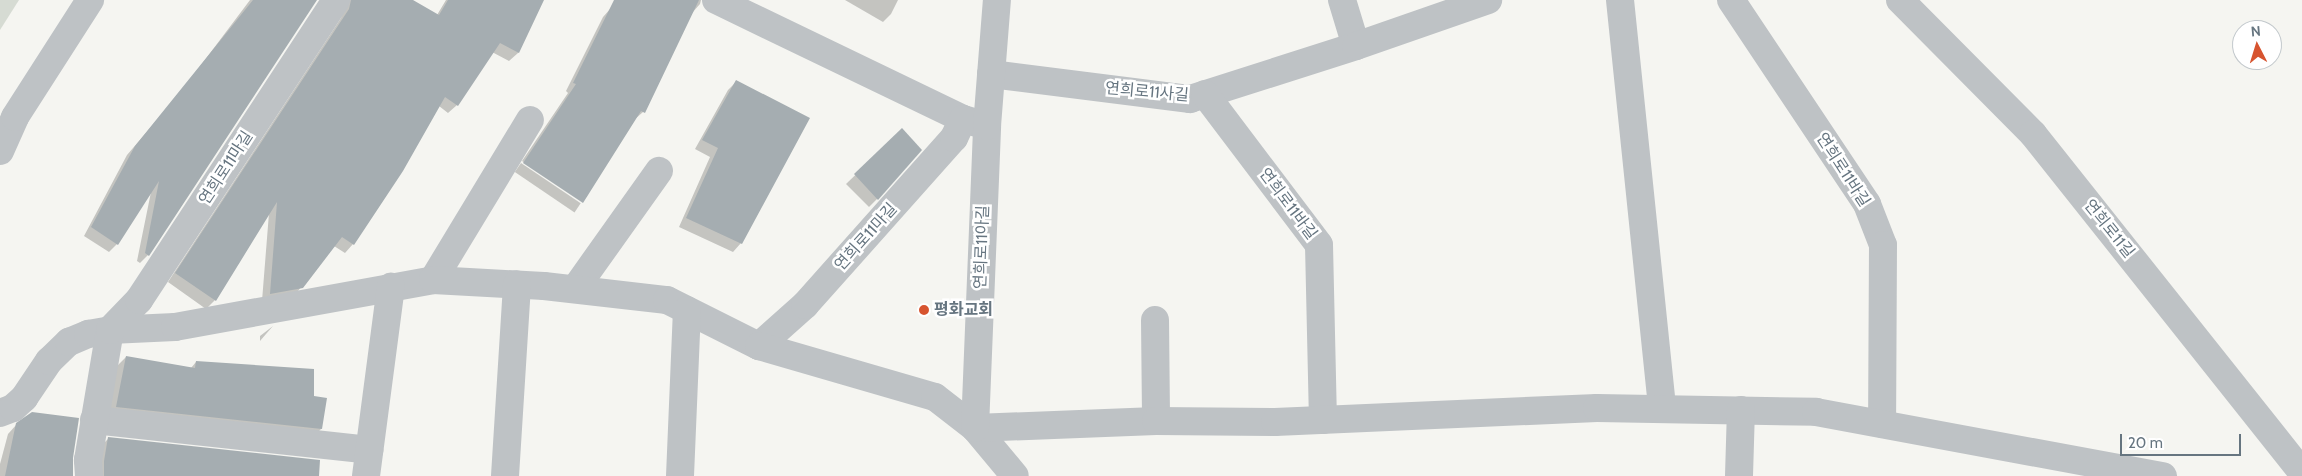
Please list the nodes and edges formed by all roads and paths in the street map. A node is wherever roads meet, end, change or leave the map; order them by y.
1 (90, 0) edge
2 (336, 0) edge
3 (716, 0) edge
4 (997, 0) edge
5 (1342, 0) edge
6 (1488, 0) edge
7 (1620, 0) edge
8 (1731, 0) edge
9 (1903, 1) edge
10 (1356, 46) junction
11 (991, 74) junction
12 (1205, 94) junction
13 (530, 120) dead end
14 (975, 122) junction
15 (0, 151) edge
16 (659, 171) dead end
17 (433, 280) junction
18 (517, 284) junction
19 (391, 287) junction
20 (575, 289) junction
21 (687, 310) junction
22 (1155, 320) dead end
23 (110, 330) junction
24 (759, 346) junction
25 (1662, 409) junction
26 (1741, 410) junction
27 (0, 413) edge
28 (94, 420) junction
29 (1323, 420) junction
30 (1156, 421) junction
31 (1882, 424) junction
32 (975, 428) junction
33 (367, 463) edge
34 (2302, 472) edge
35 (89, 476) edge
36 (506, 476) edge
37 (680, 476) edge
38 (1015, 476) edge
39 (1739, 476) edge
40 (2163, 476) edge

1 - 15 street
2 - 23 street, 연희로11마길
3 - 14 street
4 - 11 street, 연희로11아길
5 - 10 street
6 - 10 street, 연희로11사길
7 - 25 street
8 - 31 street, 연희로11바길
9 - 34 street, 연희로11길
10 - 12 street, 연희로11사길
11 - 12 street, 연희로11사길
11 - 14 street, 연희로11아길
12 - 29 street, 연희로11바길
13 - 17 street
14 - 24 street, 연희로11마길
14 - 32 street, 연희로11아길
16 - 20 street
17 - 18 street
17 - 19 street
18 - 20 street
18 - 36 street
19 - 23 street
19 - 33 street
20 - 21 street
21 - 24 street
21 - 37 street
22 - 30 street
23 - 27 street
23 - 28 street
24 - 32 street
25 - 26 street
25 - 29 street
26 - 31 street
26 - 39 street
28 - 33 street
28 - 35 street
29 - 30 street
30 - 32 street
31 - 40 street
32 - 38 street

